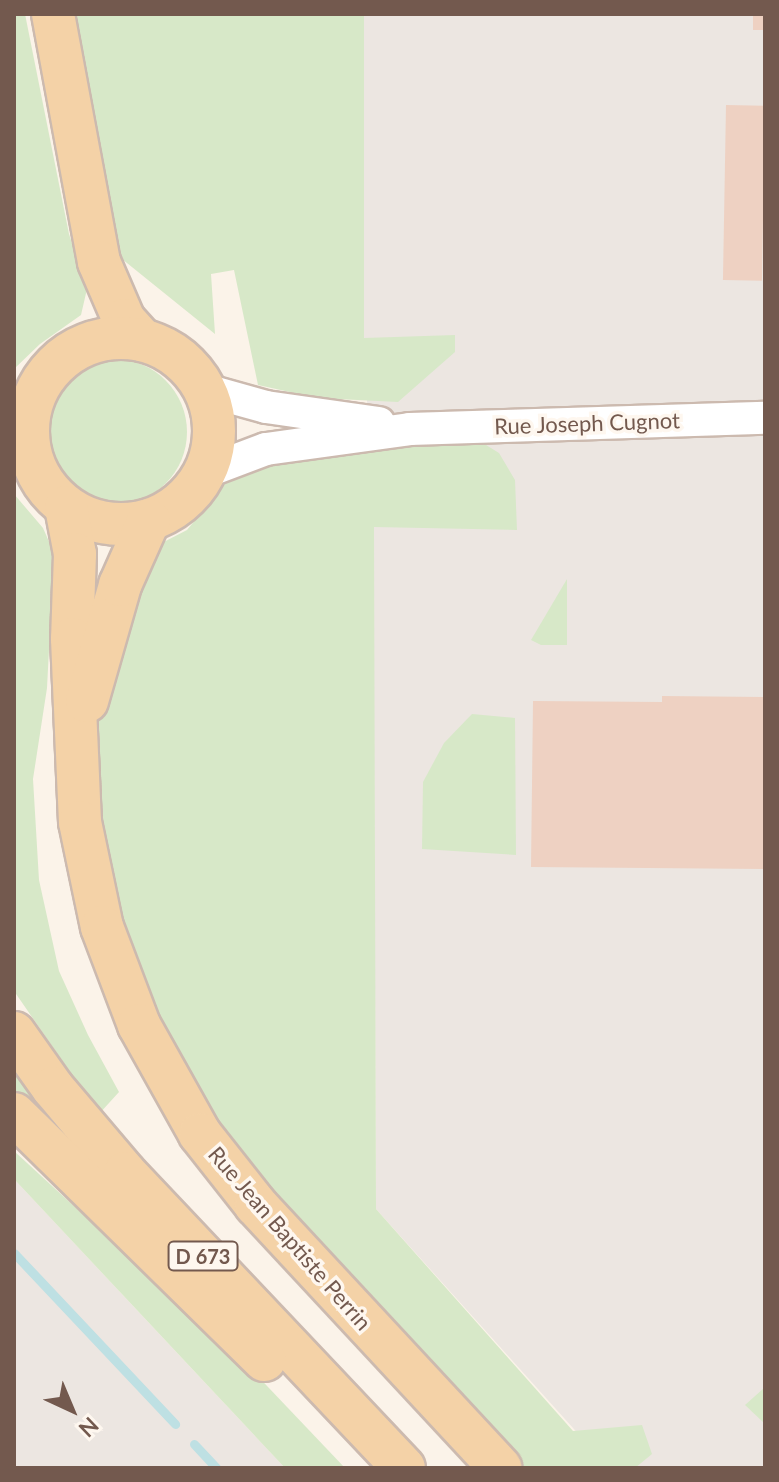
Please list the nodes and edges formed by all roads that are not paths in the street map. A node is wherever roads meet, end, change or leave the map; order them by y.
1 (53, 14) edge
2 (142, 340) junction
3 (205, 390) junction
4 (26, 394) edge
5 (765, 418) edge
6 (410, 429) junction
7 (25, 469) edge
8 (205, 472) junction
9 (66, 507) junction
10 (149, 520) junction
11 (77, 745) junction
12 (14, 1033) edge
13 (14, 1114) edge
14 (373, 1468) edge
15 (404, 1468) edge
16 (500, 1468) edge

1 - 2 main road
2 - 3 main road
2 - 4 main road
3 - 6 street, Rue Joseph Cugnot
3 - 8 main road
4 - 7 main road
5 - 6 street, Rue Joseph Cugnot
6 - 8 street, Rue Joseph Cugnot
7 - 9 main road
8 - 10 main road
9 - 10 main road
9 - 11 main road, Rue Jean Baptiste Perrin
10 - 11 main road, Rue Jean Baptiste Perrin
11 - 16 main road, Rue Jean Baptiste Perrin
12 - 15 main road, D 673
13 - 14 main road

